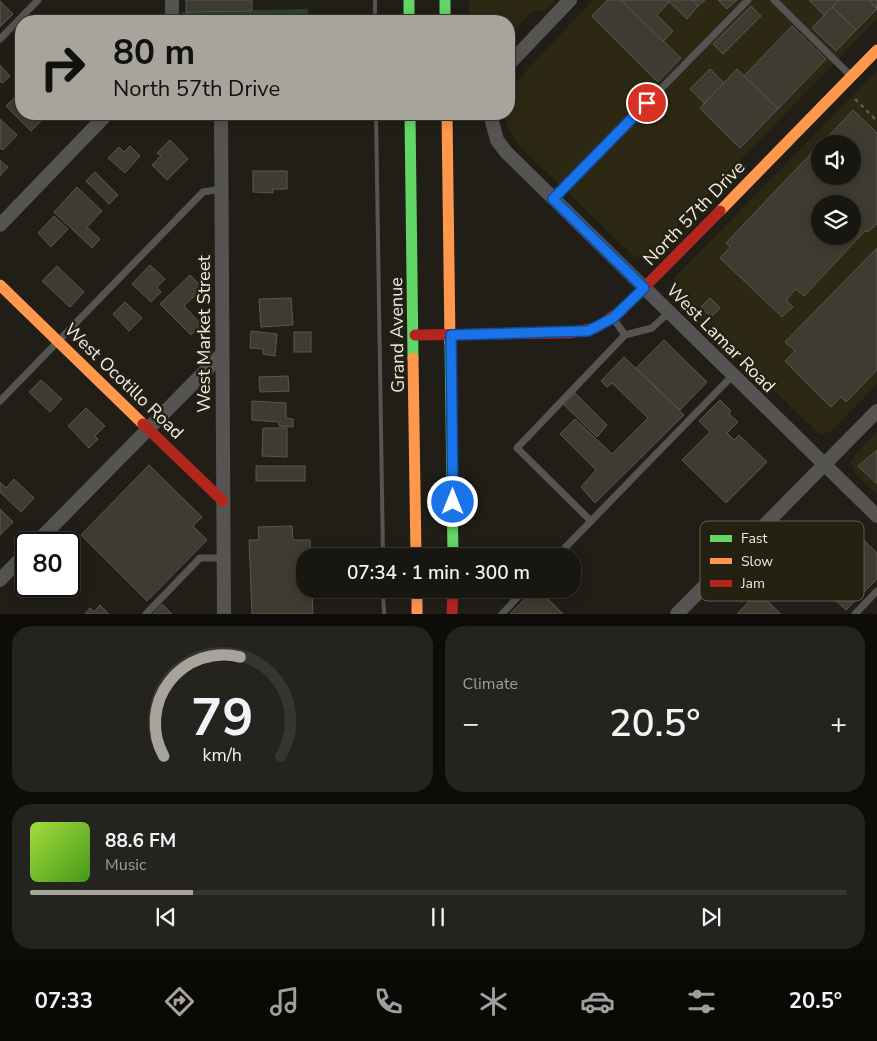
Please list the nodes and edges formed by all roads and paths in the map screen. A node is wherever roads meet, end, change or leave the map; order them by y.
1 (38, 0) edge
2 (172, 0) edge
3 (409, 0) edge
4 (445, 0) edge
5 (748, 0) edge
6 (774, 0) edge
7 (565, 2) edge
8 (23, 15) edge
9 (172, 15) edge
10 (409, 15) edge
11 (445, 15) edge
12 (15, 24) edge
13 (0, 39) edge
14 (877, 50) edge
15 (515, 57) edge
16 (852, 76) junction
17 (855, 99) dead end
18 (101, 120) edge
19 (221, 120) edge
20 (410, 120) edge
21 (447, 120) edge
22 (492, 120) edge
23 (877, 121) edge
24 (221, 189) junction
25 (553, 199) junction
26 (0, 224) edge
27 (0, 285) edge
28 (644, 288) junction
29 (669, 312) junction
30 (613, 318) junction
31 (415, 335) junction
32 (451, 335) junction
33 (625, 335) junction
34 (58, 342) junction
35 (222, 354) junction
36 (732, 375) junction
37 (0, 401) edge
38 (877, 411) edge
39 (149, 429) junction
40 (824, 465) junction
41 (224, 502) junction
42 (877, 516) edge
43 (591, 521) junction
44 (769, 521) edge
45 (47, 532) edge
46 (416, 548) edge
47 (453, 548) edge
48 (565, 548) edge
49 (224, 558) junction
50 (15, 564) edge
51 (0, 580) edge
52 (877, 590) edge
53 (700, 591) edge
54 (417, 598) edge
55 (453, 598) edge
56 (517, 598) edge
57 (146, 614) edge
58 (224, 614) edge
59 (417, 614) edge
60 (452, 614) edge
61 (502, 614) edge
62 (677, 614) edge
63 (855, 614) edge

1 - 8 lane
2 - 9 street
3 - 10 main road
4 - 11 main road
5 - 25 lane
6 - 16 lane
7 - 15 street
12 - 13 lane
14 - 16 main road, North 57th Drive
16 - 28 main road, North 57th Drive
17 - 23 path
18 - 26 street
19 - 24 street, West Market Street
20 - 31 main road, Grand Avenue
21 - 32 main road
22 - 25 street, West Lamar Road
24 - 34 lane
24 - 35 street, West Market Street
25 - 28 street, West Lamar Road
27 - 34 main road, West Ocotillo Road
28 - 29 street, West Lamar Road
28 - 30 main road, North 57th Drive
29 - 33 lane
29 - 36 street, West Lamar Road
30 - 32 main road, North 57th Drive
30 - 33 lane
31 - 32 main road, North 57th Drive
31 - 46 main road, Grand Avenue
32 - 47 main road
33 - 43 lane
34 - 37 lane
34 - 39 main road, West Ocotillo Road
35 - 39 street
35 - 41 street, West Market Street
36 - 40 street, West Lamar Road
36 - 43 lane
38 - 40 street
39 - 41 main road, West Ocotillo Road
39 - 45 street
40 - 42 street, West Lamar Road
40 - 44 street
41 - 49 street, West Market Street
43 - 48 lane
49 - 57 lane
49 - 58 street, West Market Street
50 - 51 street
52 - 63 lane
53 - 62 street
54 - 59 main road
55 - 60 main road
56 - 61 lane

